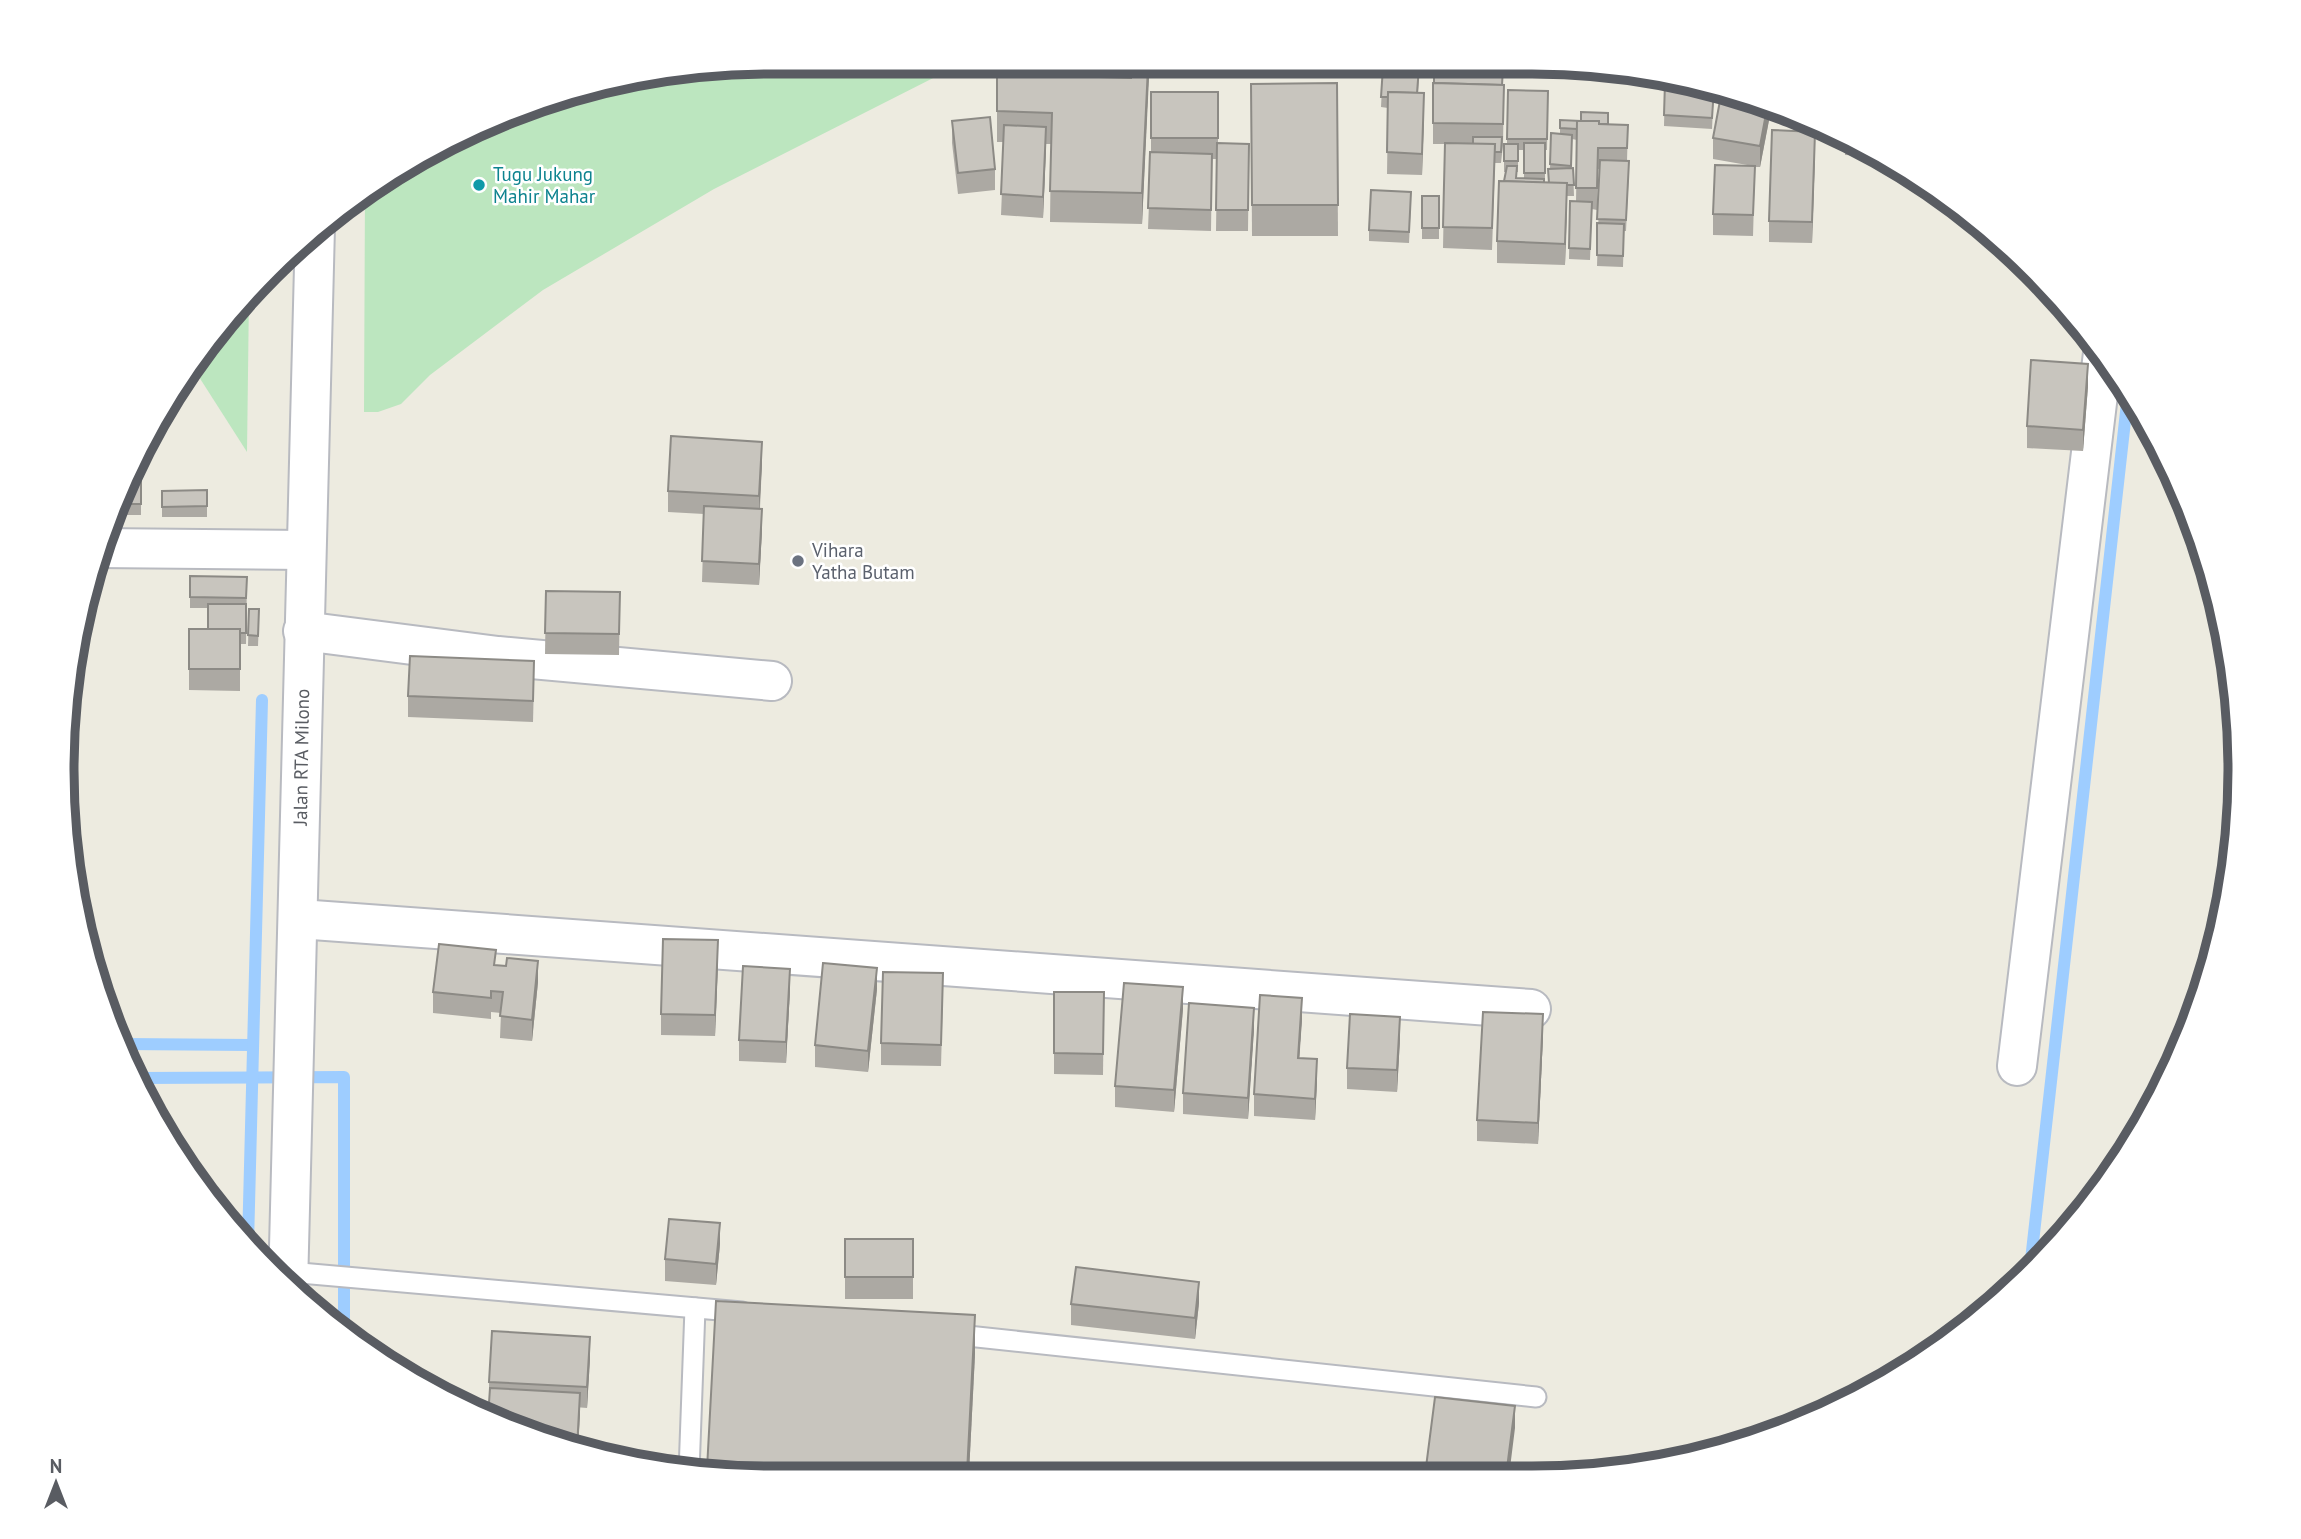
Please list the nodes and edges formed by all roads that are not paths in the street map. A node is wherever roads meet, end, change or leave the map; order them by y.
1 (315, 243) edge
2 (2101, 370) edge
3 (109, 548) edge
4 (305, 551) junction
5 (303, 631) junction
6 (772, 681) dead end
7 (299, 919) junction
8 (1531, 1009) dead end
9 (2017, 1066) dead end
10 (288, 1272) edge
11 (296, 1280) edge
12 (695, 1308) junction
13 (763, 1315) edge
14 (924, 1332) edge
15 (1536, 1397) dead end
16 (689, 1461) edge

1 - 4 street, Jalan RTA Milono
2 - 9 street
3 - 4 street
4 - 5 street, Jalan RTA Milono
5 - 6 street
5 - 7 street, Jalan RTA Milono
7 - 8 street
7 - 10 street, Jalan RTA Milono
11 - 12 lane
12 - 13 lane
12 - 16 lane
14 - 15 lane

